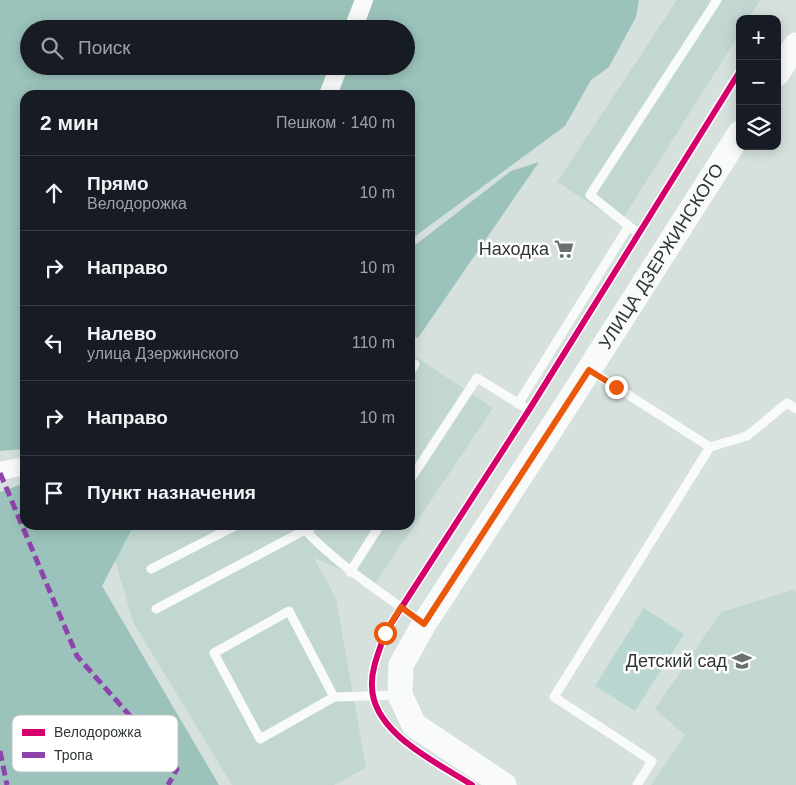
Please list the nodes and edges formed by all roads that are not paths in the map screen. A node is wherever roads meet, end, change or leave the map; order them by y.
1 (364, 0) edge
2 (716, 0) edge
3 (357, 20) edge
4 (796, 45) edge
5 (781, 68) edge
6 (336, 75) edge
7 (330, 90) edge
8 (736, 139) edge
9 (629, 226) junction
10 (639, 234) dead end
11 (589, 370) junction
12 (518, 404) junction
13 (796, 409) edge
14 (529, 410) dead end
15 (710, 447) junction
16 (20, 467) edge
17 (0, 470) edge
18 (415, 472) edge
19 (227, 530) edge
20 (299, 530) edge
21 (307, 530) edge
22 (377, 530) edge
23 (150, 569) dead end
24 (350, 572) junction
25 (156, 609) dead end
26 (424, 624) junction
27 (400, 695) junction
28 (334, 697) junction
29 (504, 785) edge
30 (637, 785) edge

1 - 3 street
2 - 9 lane
4 - 5 main road
6 - 7 street
8 - 11 main road, УЛИЦА ДЗЕРЖИНСКОГО
9 - 10 lane
9 - 12 lane
11 - 15 lane
11 - 26 main road, УЛИЦА ДЗЕРЖИНСКОГО
12 - 14 lane
12 - 18 lane
13 - 15 lane
15 - 30 lane
16 - 17 street
19 - 23 lane
20 - 25 lane
21 - 24 lane
22 - 24 lane
24 - 26 lane
26 - 27 main road, УЛИЦА ДЗЕРЖИНСКОГО
27 - 28 lane
27 - 29 main road, УЛИЦА ДЗЕРЖИНСКОГО
28 - 28 lane

